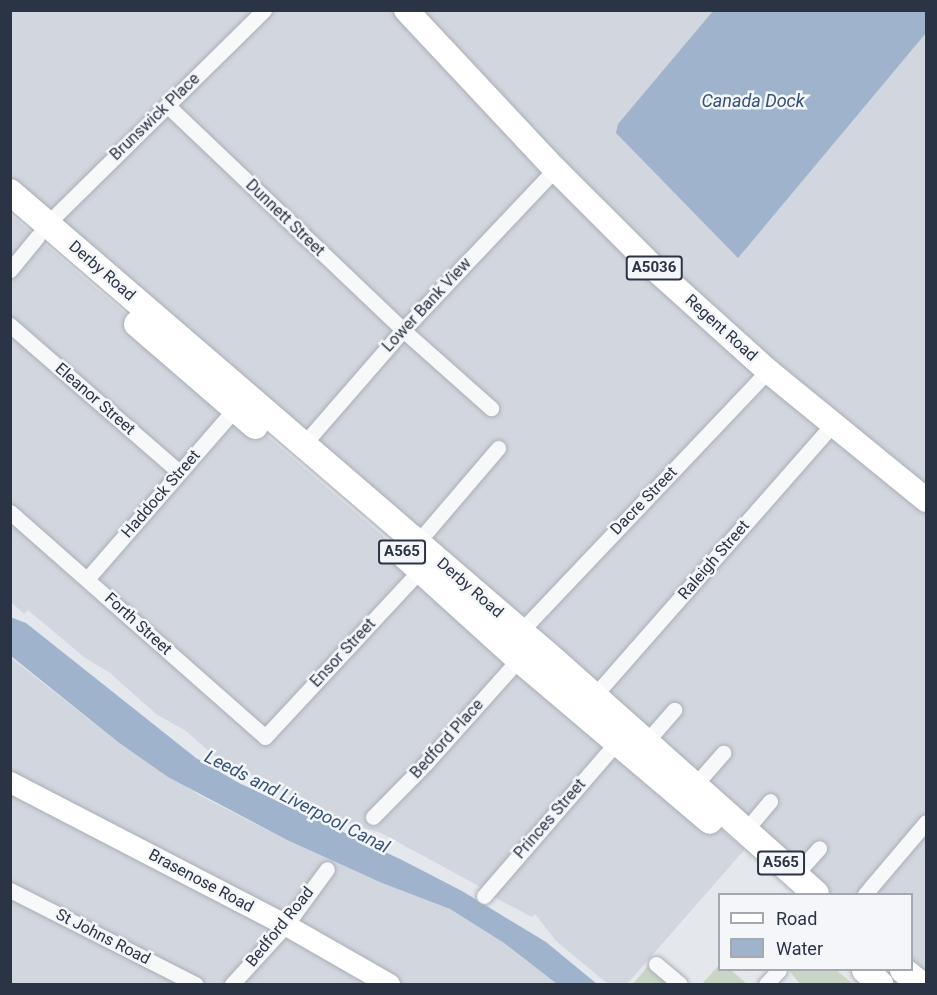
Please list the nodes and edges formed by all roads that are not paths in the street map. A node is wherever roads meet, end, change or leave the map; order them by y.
1 (264, 10) edge
2 (406, 10) edge
3 (168, 106) junction
4 (555, 169) junction
5 (10, 192) edge
6 (10, 214) edge
7 (42, 230) junction
8 (10, 270) edge
9 (10, 325) edge
10 (402, 330) junction
11 (768, 371) junction
12 (491, 408) dead end
13 (235, 409) junction
14 (833, 424) junction
15 (303, 445) junction
16 (498, 448) dead end
17 (179, 472) junction
18 (927, 500) edge
19 (10, 512) edge
20 (417, 543) junction
21 (421, 569) junction
22 (87, 579) junction
23 (520, 632) junction
24 (519, 659) junction
25 (594, 696) junction
26 (674, 710) dead end
27 (265, 737) joint
28 (646, 742) junction
29 (616, 743) junction
30 (723, 753) dead end
31 (10, 782) edge
32 (695, 785) junction
33 (770, 801) dead end
34 (373, 817) dead end
35 (927, 822) edge
36 (745, 831) junction
37 (819, 848) dead end
38 (327, 869) dead end
39 (792, 885) edge
40 (10, 890) edge
41 (813, 893) edge
42 (866, 893) edge
43 (484, 896) dead end
44 (286, 925) junction
45 (656, 964) dead end
46 (867, 971) edge
47 (905, 971) edge
48 (195, 984) edge
49 (232, 984) edge
50 (389, 984) edge
51 (680, 984) edge
52 (880, 984) edge
53 (920, 984) edge

1 - 3 street, Brunswick Place
2 - 4 main road, Regent Road / A5036
3 - 7 street, Brunswick Place
3 - 10 street, Dunnett Street
4 - 10 street, Lower Bank View
4 - 11 main road, Regent Road / A5036
5 - 7 highway, Derby Road / A565
6 - 7 highway, Derby Road / A565
7 - 8 street, Brunswick Place
7 - 13 highway, Derby Road / A565
7 - 15 highway, Derby Road / A565
9 - 17 street, Eleanor Street
10 - 12 street, Dunnett Street
10 - 15 street, Lower Bank View
11 - 14 main road, Regent Road / A5036
11 - 23 street, Dacre Street
13 - 17 street, Haddock Street
13 - 21 highway, Derby Road / A565
14 - 18 main road, Regent Road / A5036
14 - 25 street, Raleigh Street
15 - 20 highway, Derby Road / A565
16 - 20 street
17 - 22 street, Haddock Street
19 - 22 street, Forth Street
20 - 23 highway, Derby Road / A565
21 - 24 highway, Derby Road / A565
21 - 27 street, Ensor Street
22 - 27 street, Forth Street
23 - 25 highway, Derby Road / A565
24 - 29 highway, Derby Road / A565
24 - 34 street, Bedford Place
25 - 28 highway, Derby Road / A565
26 - 28 street
28 - 32 highway, Derby Road / A565
29 - 39 highway, Derby Road / A565
29 - 43 street, Princes Street
30 - 32 street
31 - 44 main road, Brasenose Road
32 - 36 highway, Derby Road / A565
33 - 36 street
35 - 42 street
36 - 39 highway, Derby Road / A565
37 - 39 street
38 - 44 street, Bedford Road
39 - 41 highway, Derby Road / A565
40 - 48 street, St Johns Road
44 - 49 street, Bedford Road
44 - 50 main road, Brasenose Road
45 - 51 street
46 - 52 highway
47 - 53 highway

